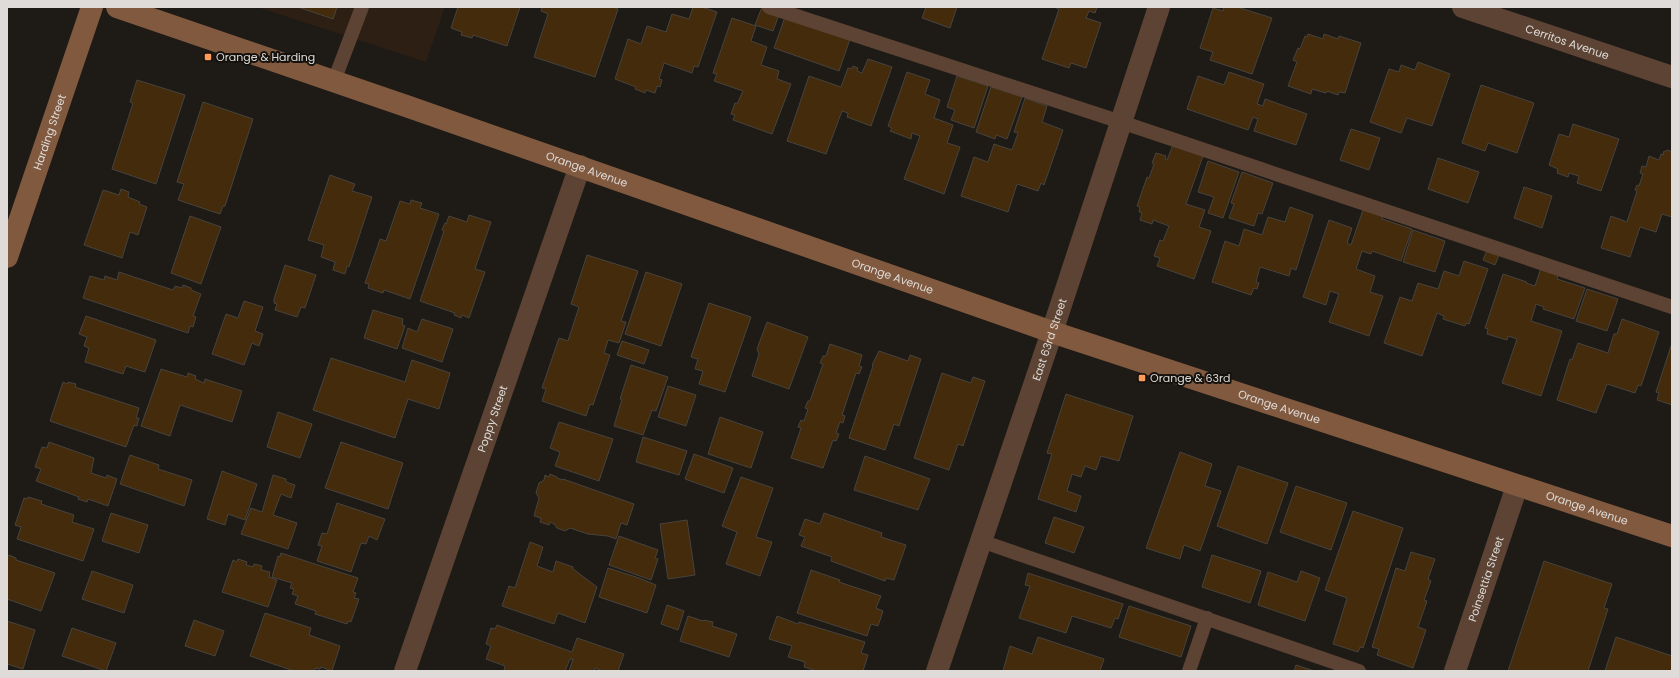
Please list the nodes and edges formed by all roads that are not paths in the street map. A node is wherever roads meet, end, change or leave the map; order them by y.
1 (92, 7) edge
2 (117, 7) edge
3 (362, 7) edge
4 (769, 7) edge
5 (1159, 7) edge
6 (1463, 7) edge
7 (1672, 78) edge
8 (334, 81) junction
9 (1121, 122) junction
10 (580, 166) junction
11 (7, 257) edge
12 (1672, 307) edge
13 (1052, 332) junction
14 (1517, 486) junction
15 (1672, 536) edge
16 (981, 541) junction
17 (1207, 618) junction
18 (405, 671) edge
19 (937, 671) edge
20 (1189, 671) edge
21 (1359, 671) edge
22 (1455, 671) edge

1 - 11 street, Harding Street
2 - 8 street, Orange Avenue
3 - 8 lane
4 - 9 lane
5 - 9 street, East 63rd Street
6 - 7 street, Cerritos Avenue
8 - 10 street, Orange Avenue
9 - 12 lane
9 - 13 street, East 63rd Street
10 - 13 street, Orange Avenue
10 - 18 street, Poppy Street
13 - 14 street, Orange Avenue
13 - 16 street, East 63rd Street
14 - 15 street, Orange Avenue
14 - 22 street, Poinsettia Street
16 - 17 lane
16 - 19 street, East 63rd Street
17 - 20 lane
17 - 21 lane

